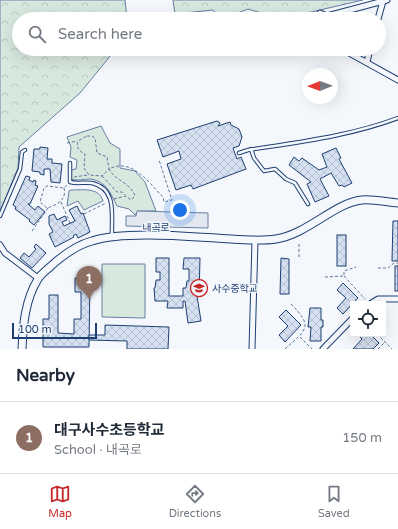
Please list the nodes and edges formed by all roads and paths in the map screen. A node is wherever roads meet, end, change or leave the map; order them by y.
1 (385, 1) edge
2 (342, 12) edge
3 (381, 12) edge
4 (355, 56) edge
5 (368, 56) edge
6 (367, 62) junction
7 (398, 80) edge
8 (398, 118) edge
9 (78, 141) junction
10 (67, 143) dead end
11 (251, 149) junction
12 (25, 150) dead end
13 (239, 153) dead end
14 (159, 160) dead end
15 (70, 163) dead end
16 (109, 169) junction
17 (89, 175) junction
18 (102, 176) junction
19 (71, 177) dead end
20 (70, 182) junction
21 (64, 188) junction
22 (126, 196) junction
23 (114, 200) dead end
24 (61, 202) junction
25 (108, 202) dead end
26 (398, 203) edge
27 (308, 204) dead end
28 (48, 207) junction
29 (84, 214) dead end
30 (0, 216) edge
31 (70, 223) dead end
32 (32, 231) dead end
33 (112, 237) junction
34 (255, 240) junction
35 (299, 244) dead end
36 (0, 245) edge
37 (300, 259) dead end
38 (398, 263) edge
39 (356, 267) dead end
40 (378, 268) dead end
41 (344, 276) junction
42 (38, 278) junction
43 (325, 278) dead end
44 (365, 299) dead end
45 (398, 300) edge
46 (375, 301) edge
47 (290, 303) dead end
48 (350, 321) edge
49 (299, 336) junction
50 (380, 337) edge
51 (385, 342) junction
52 (22, 349) edge
53 (252, 349) edge
54 (285, 349) edge
55 (312, 349) edge
56 (323, 349) edge
57 (378, 349) edge
58 (392, 349) edge

1 - 2 street
1 - 3 street
4 - 6 street
5 - 6 street
6 - 7 street
8 - 11 lane
9 - 10 path
9 - 16 path
9 - 17 path
11 - 13 lane
11 - 27 lane
12 - 30 lane
14 - 16 path
15 - 20 lane
16 - 18 path
16 - 22 path
17 - 18 path
17 - 19 path
18 - 22 path
20 - 21 path
20 - 33 lane
21 - 24 path
21 - 28 path
22 - 23 path
24 - 28 path
24 - 31 path
25 - 29 path
26 - 34 main road, 내곡로
28 - 32 path
33 - 34 main road, 내곡로
33 - 42 main road, 내곡로
34 - 53 street
35 - 37 path
36 - 42 street
38 - 40 path
39 - 41 path
41 - 43 path
41 - 44 path
42 - 52 main road, 내곡로
45 - 46 street
47 - 49 path
48 - 56 street
49 - 54 path
49 - 55 path
50 - 51 path
51 - 57 path
51 - 58 path

